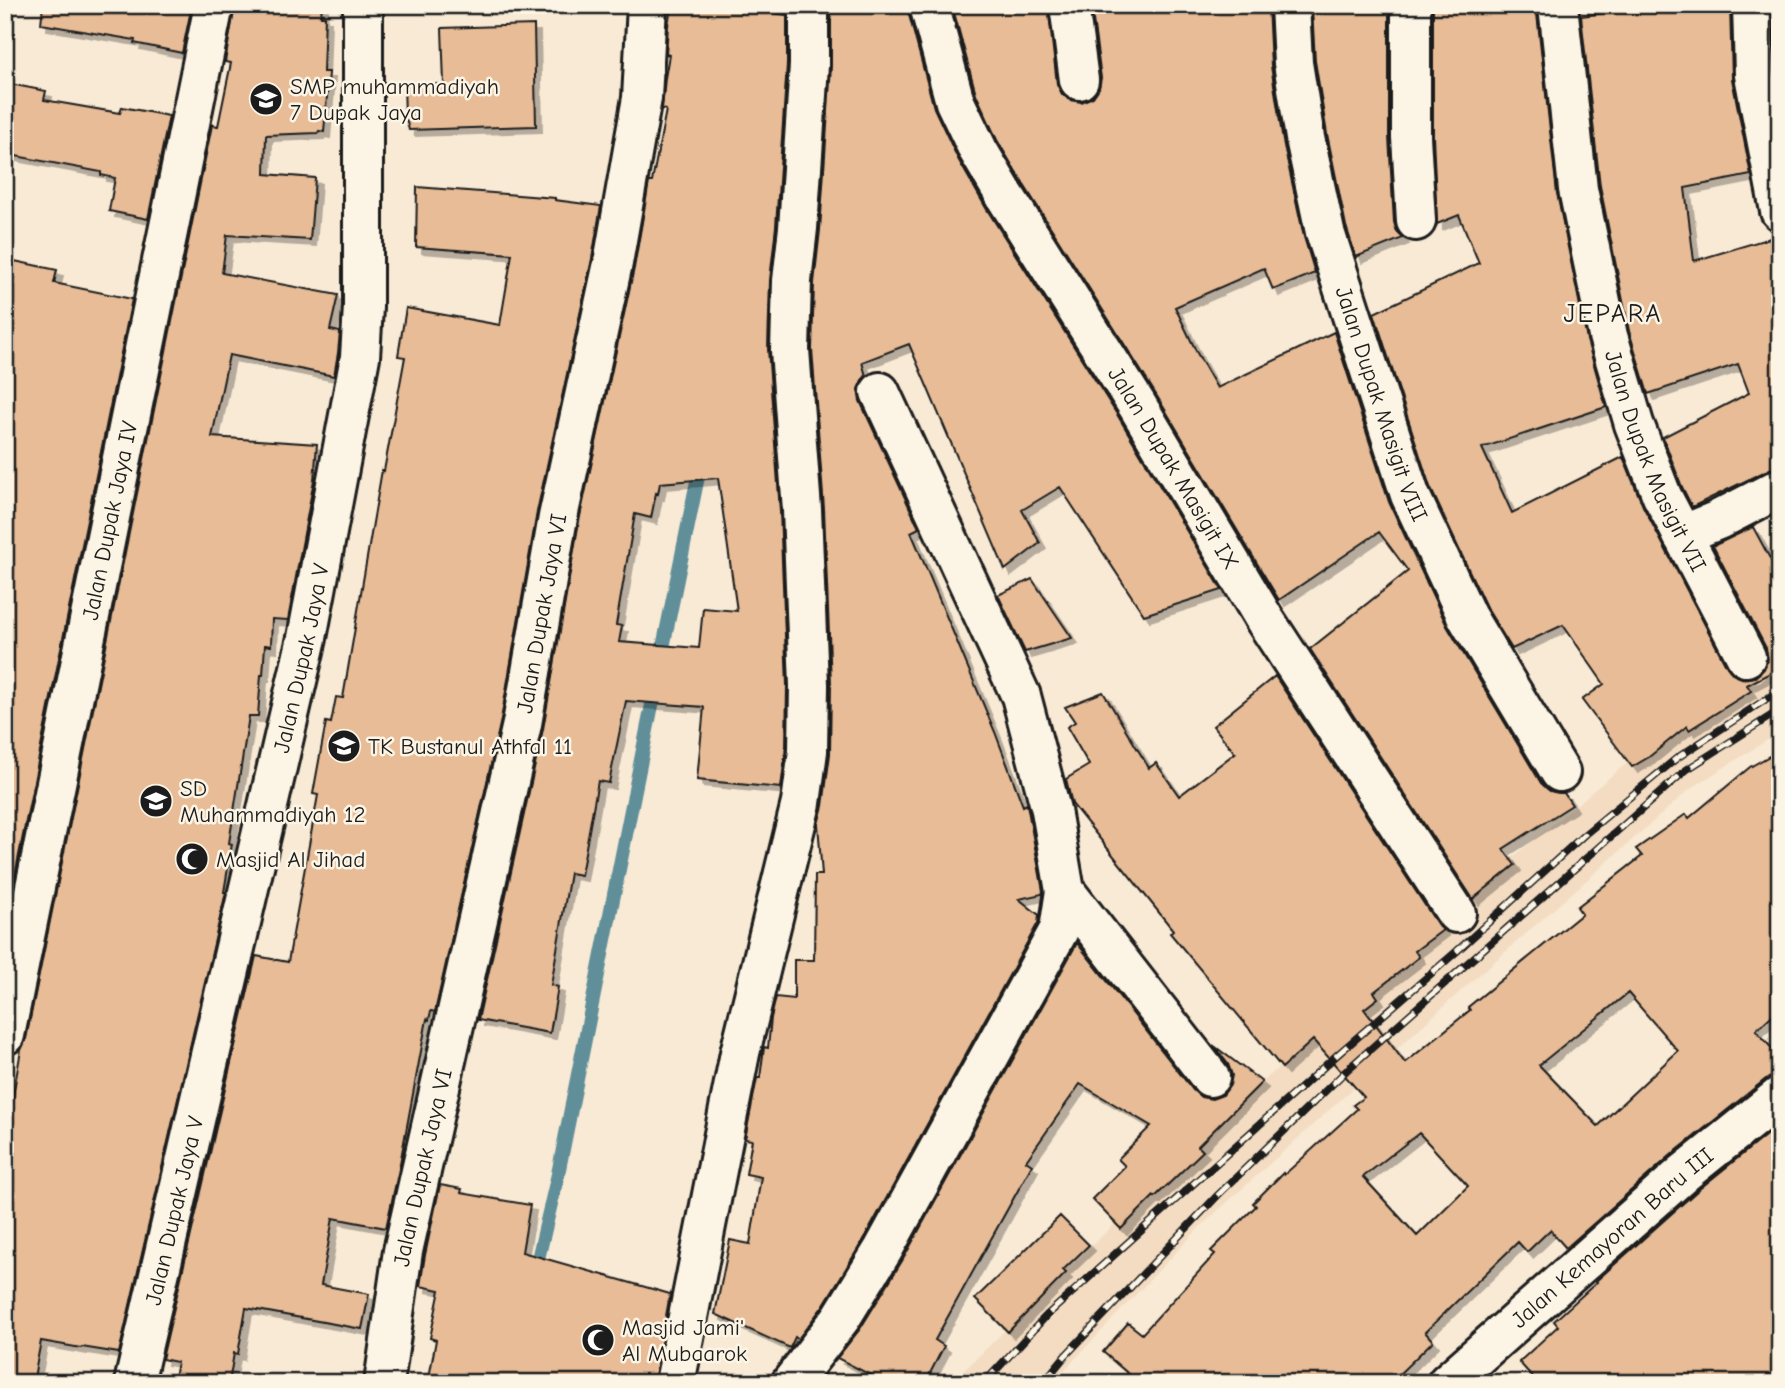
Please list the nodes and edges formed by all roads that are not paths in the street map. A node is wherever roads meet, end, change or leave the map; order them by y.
1 (214, 5) edge
2 (363, 5) edge
3 (646, 5) edge
4 (809, 5) edge
5 (929, 5) edge
6 (1069, 5) edge
7 (1290, 5) edge
8 (1411, 5) edge
9 (1558, 5) edge
10 (1752, 5) edge
11 (1079, 80) dead end
12 (1780, 211) edge
13 (1416, 221) dead end
14 (880, 392) dead end
15 (1776, 499) edge
16 (1682, 536) junction
17 (1746, 657) dead end
18 (1560, 772) dead end
19 (1065, 891) junction
20 (1456, 913) dead end
21 (5, 1035) edge
22 (1210, 1077) dead end
23 (1780, 1096) edge
24 (134, 1383) edge
25 (384, 1383) edge
26 (675, 1383) edge
27 (791, 1383) edge
28 (1447, 1383) edge

1 - 21 street, Jalan Dupak Jaya IV
2 - 24 street, Jalan Dupak Jaya V
3 - 25 street, Jalan Dupak Jaya VI
4 - 26 street
5 - 20 street, Jalan Dupak Masigit IX
6 - 11 street
7 - 18 street, Jalan Dupak Masigit VIII
8 - 13 street
9 - 16 street, Jalan Dupak Masigit VII
10 - 12 street
14 - 19 street
15 - 16 street
16 - 17 street, Jalan Dupak Masigit VII
19 - 22 street
19 - 27 street
23 - 28 street, Jalan Kemayoran Baru III

